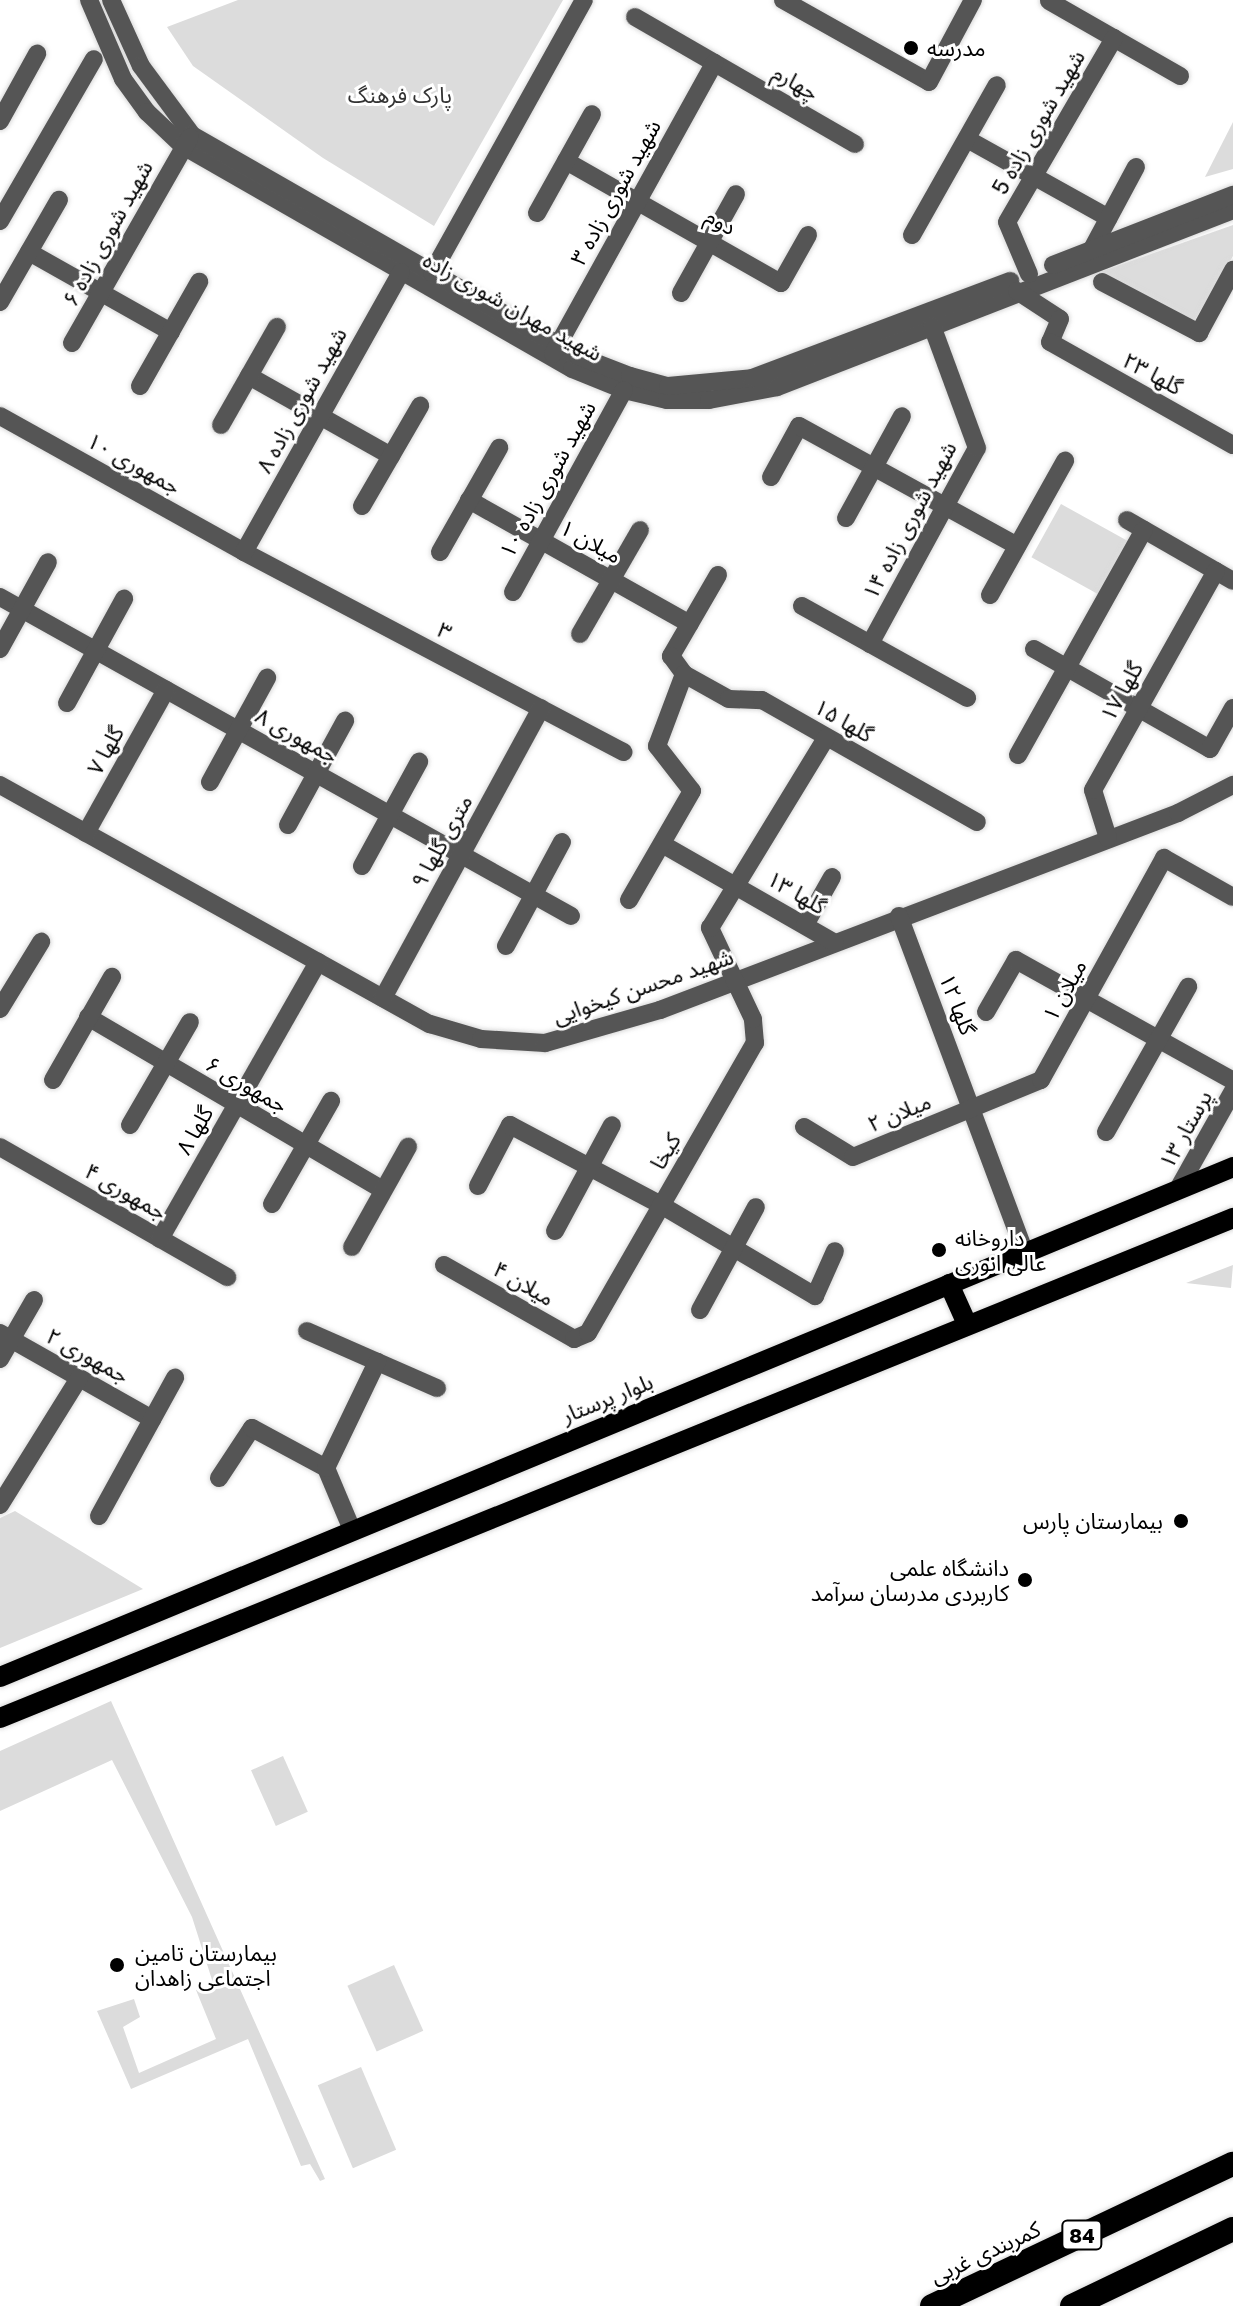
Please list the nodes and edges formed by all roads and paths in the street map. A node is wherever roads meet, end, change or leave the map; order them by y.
1 (89, 0) edge
2 (111, 0) edge
3 (584, 0) edge
4 (783, 0) edge
5 (973, 0) edge
6 (1049, 1) edge
7 (635, 17) dead end
8 (1114, 38) junction
9 (37, 54) dead end
10 (94, 59) dead end
11 (714, 63) junction
12 (1180, 76) dead end
13 (997, 85) dead end
14 (3, 110) edge
15 (592, 114) dead end
16 (967, 139) junction
17 (187, 141) junction
18 (855, 144) dead end
19 (566, 161) junction
20 (1136, 167) dead end
21 (1034, 177) junction
22 (736, 194) dead end
23 (1233, 195) edge
24 (59, 200) dead end
25 (637, 201) junction
26 (1233, 210) edge
27 (537, 213) dead end
28 (1109, 218) junction
29 (0, 221) edge
30 (808, 235) dead end
31 (912, 235) dead end
32 (709, 242) junction
33 (1092, 249) junction
34 (29, 252) junction
35 (1233, 270) edge
36 (401, 272) junction
37 (432, 273) junction
38 (1029, 274) junction
39 (199, 282) dead end
40 (1102, 282) dead end
41 (1017, 291) junction
42 (100, 293) junction
43 (681, 293) dead end
44 (0, 302) edge
45 (932, 326) junction
46 (277, 327) dead end
47 (171, 332) junction
48 (72, 343) dead end
49 (555, 351) junction
50 (249, 376) junction
51 (140, 386) dead end
52 (624, 390) junction
53 (420, 406) dead end
54 (0, 416) edge
55 (320, 416) junction
56 (902, 416) dead end
57 (221, 425) dead end
58 (1233, 445) edge
59 (499, 448) dead end
60 (391, 456) junction
61 (1065, 461) dead end
62 (874, 468) junction
63 (771, 477) dead end
64 (469, 500) junction
65 (362, 506) dead end
66 (945, 507) junction
67 (846, 518) dead end
68 (1127, 520) dead end
69 (640, 530) dead end
70 (1144, 530) junction
71 (541, 540) junction
72 (1017, 546) junction
73 (244, 552) junction
74 (440, 552) dead end
75 (48, 562) dead end
76 (1216, 571) junction
77 (718, 575) dead end
78 (612, 580) junction
79 (1233, 581) edge
80 (513, 592) dead end
81 (990, 595) dead end
82 (0, 597) edge
83 (124, 599) dead end
84 (802, 606) dead end
85 (22, 609) junction
86 (690, 624) junction
87 (580, 634) dead end
88 (870, 644) junction
89 (0, 649) edge
90 (1034, 649) dead end
91 (96, 650) junction
92 (1067, 668) junction
93 (684, 674) junction
94 (267, 678) dead end
95 (166, 690) junction
96 (967, 698) dead end
97 (67, 703) dead end
98 (541, 708) junction
99 (1139, 708) junction
100 (1233, 708) edge
101 (345, 721) dead end
102 (238, 730) junction
103 (826, 738) junction
104 (623, 752) dead end
105 (1018, 755) dead end
106 (419, 762) dead end
107 (316, 774) junction
108 (210, 782) dead end
109 (0, 785) edge
110 (1233, 785) edge
111 (390, 815) junction
112 (977, 822) dead end
113 (288, 825) dead end
114 (86, 833) junction
115 (1108, 838) junction
116 (562, 842) dead end
117 (662, 844) junction
118 (461, 855) junction
119 (362, 866) dead end
120 (832, 877) dead end
121 (734, 884) junction
122 (533, 895) junction
123 (1233, 897) edge
124 (629, 900) dead end
125 (571, 916) dead end
126 (899, 916) junction
127 (805, 925) junction
128 (41, 942) dead end
129 (835, 943) junction
130 (506, 946) dead end
131 (318, 962) junction
132 (0, 967) edge
133 (18, 975) junction
134 (112, 977) dead end
135 (735, 981) junction
136 (1188, 987) dead end
137 (383, 998) junction
138 (1086, 999) junction
139 (0, 1009) edge
140 (986, 1012) dead end
141 (88, 1017) junction
142 (190, 1022) dead end
143 (1159, 1039) junction
144 (164, 1063) junction
145 (53, 1080) dead end
146 (1233, 1081) edge
147 (1233, 1091) edge
148 (331, 1101) dead end
149 (235, 1106) junction
150 (972, 1108) junction
151 (130, 1125) dead end
152 (612, 1125) dead end
153 (804, 1127) dead end
154 (1106, 1132) dead end
155 (304, 1145) junction
156 (0, 1147) edge
157 (408, 1147) dead end
158 (589, 1165) junction
159 (1233, 1167) edge
160 (478, 1186) dead end
161 (1178, 1189) junction
162 (383, 1190) junction
163 (272, 1204) dead end
164 (661, 1205) junction
165 (756, 1207) dead end
166 (1233, 1218) edge
167 (555, 1231) dead end
168 (160, 1239) junction
169 (352, 1247) dead end
170 (733, 1248) junction
171 (835, 1251) dead end
172 (1025, 1253) junction
173 (444, 1265) dead end
174 (227, 1277) dead end
175 (949, 1284) junction
176 (34, 1300) dead end
177 (700, 1310) dead end
178 (967, 1324) junction
179 (307, 1331) dead end
180 (6, 1336) edge
181 (582, 1338) joint
182 (0, 1359) edge
183 (377, 1362) junction
184 (79, 1378) junction
185 (175, 1378) dead end
186 (437, 1388) dead end
187 (152, 1419) junction
188 (326, 1468) junction
189 (219, 1478) dead end
190 (0, 1505) edge
191 (99, 1516) dead end
192 (352, 1530) junction
193 (0, 1677) edge
194 (0, 1718) edge
195 (1233, 2164) edge
196 (1233, 2229) edge
197 (932, 2306) edge
198 (1072, 2306) edge

1 - 17 street, شهید مهران شوری زاده
2 - 17 street, شهید مهران شوری زاده
3 - 37 street
4 - 5 street
6 - 8 street
7 - 11 street, چهارم
8 - 12 street
8 - 21 street, شهید شوری زاده 5
9 - 14 street
10 - 29 street
11 - 18 street, چهارم
11 - 25 street, شهید شوری زاده ۳
13 - 16 street
15 - 19 street
16 - 21 street
16 - 31 street
17 - 36 street, شهید مهران شوری زاده
17 - 37 street, شهید مهران شوری زاده
17 - 42 street, شهید شوری زاده ۶
19 - 25 street, دوم
19 - 27 street
20 - 28 street
21 - 28 street
21 - 38 street, شهید شوری زاده 5
22 - 32 street
23 - 33 street, شهید مهران شوری زاده
24 - 34 street
25 - 32 street, دوم
25 - 49 street, شهید شوری زاده ۳
26 - 41 street, شهید مهران شوری زاده
28 - 33 street
30 - 32 street, دوم
32 - 43 street
33 - 38 street, شهید مهران شوری زاده
34 - 42 street
34 - 44 street
35 - 40 street
36 - 49 street, شهید مهران شوری زاده
36 - 55 street, شهید شوری زاده ۸
37 - 49 street, شهید مهران شوری زاده
38 - 49 street, شهید مهران شوری زاده
39 - 47 street
41 - 45 street, شهید مهران شوری زاده
41 - 58 street, گلها ۲۳
42 - 47 street
42 - 48 street, شهید شوری زاده ۶
45 - 52 street, شهید مهران شوری زاده
45 - 66 street, شهید شوری زاده ۱۴
46 - 50 street
47 - 51 street
49 - 52 street, شهید مهران شوری زاده
50 - 55 street
50 - 57 street
52 - 71 street, شهید شوری زاده ۱۰
53 - 60 street
54 - 73 street, جمهوری ۱۰
55 - 60 street
55 - 73 street, شهید شوری زاده ۸
56 - 62 street
59 - 64 street
60 - 65 street
61 - 72 street
62 - 63 street
62 - 66 street
62 - 67 street
64 - 71 street, میلان ۱
64 - 74 street
66 - 72 street
66 - 88 street, شهید شوری زاده ۱۴
68 - 70 street
69 - 78 street
70 - 76 street
70 - 92 street
71 - 78 street, میلان ۱
71 - 80 street, شهید شوری زاده ۱۰
72 - 81 street
73 - 98 street, ۳
75 - 85 street
76 - 79 street
76 - 99 street, گلها ۱۷
77 - 86 street
78 - 86 street, میلان ۱
78 - 87 street
82 - 85 street, جمهوری ۸
83 - 91 street
84 - 88 street
85 - 89 street
85 - 91 street, جمهوری ۸
86 - 93 street
88 - 96 street
90 - 92 street
91 - 95 street, جمهوری ۸
91 - 97 street
92 - 99 street
92 - 105 street
93 - 103 street, گلها ۱۵
93 - 117 street
94 - 102 street
95 - 102 street, جمهوری ۸
95 - 114 street, گلها ۷
98 - 104 street, ۳
98 - 118 street, ۹ متری گلها
99 - 100 street
99 - 115 street, گلها ۱۷
101 - 107 street
102 - 107 street, جمهوری ۸
102 - 108 street
103 - 112 street, گلها ۱۵
103 - 121 street
106 - 111 street
107 - 111 street, جمهوری ۸
107 - 113 street
109 - 114 street, شهید محسن کیخوایی
110 - 115 street, شهید محسن کیخوایی
111 - 118 street, جمهوری ۸
111 - 119 street
114 - 131 street, شهید محسن کیخوایی
115 - 126 street, شهید محسن کیخوایی
116 - 122 street
117 - 121 street, گلها ۱۳
117 - 124 street
118 - 122 street, جمهوری ۸
118 - 137 street, ۹ متری گلها
120 - 127 street
121 - 127 street, گلها ۱۳
121 - 135 street, کیخا
122 - 125 street, جمهوری ۸
122 - 130 street
123 - 138 street, میلان ۱
126 - 129 street, شهید محسن کیخوایی
126 - 150 street, گلها ۱۲
127 - 129 street, گلها ۱۳
128 - 133 street
129 - 135 street, شهید محسن کیخوایی
131 - 137 street, شهید محسن کیخوایی
131 - 149 street, گلها ۸
132 - 133 street
133 - 139 street
134 - 141 street
135 - 137 street, شهید محسن کیخوایی
135 - 164 street, کیخا
136 - 143 street
138 - 140 street
138 - 143 street
138 - 150 street, میلان ۱
141 - 144 street, جمهوری ۶
141 - 145 street
142 - 144 street
143 - 146 street
143 - 154 street
144 - 149 street, جمهوری ۶
144 - 151 street
147 - 161 street, پرستار ۱۳
148 - 155 street
149 - 155 street, جمهوری ۶
149 - 168 street, گلها ۸
150 - 153 street, میلان ۲
150 - 172 street, گلها ۱۲
152 - 158 street
155 - 162 street, جمهوری ۶
155 - 163 street
156 - 168 street, جمهوری ۴
157 - 162 street
158 - 160 street
158 - 164 street
158 - 167 street
159 - 161 main road, بلوار پرستار
161 - 172 main road, بلوار پرستار
162 - 169 street
164 - 170 street
164 - 181 street, کیخا
165 - 170 street
166 - 178 main road
168 - 174 street, جمهوری ۴
170 - 171 street
170 - 177 street
172 - 175 main road, بلوار پرستار
173 - 181 street, میلان ۴
175 - 178 main road
175 - 192 main road, بلوار پرستار
176 - 180 street
178 - 194 main road
179 - 183 street
180 - 182 street
180 - 184 street, جمهوری ۲
183 - 186 street
183 - 188 street
184 - 187 street, جمهوری ۲
184 - 190 street
185 - 187 street
187 - 191 street
188 - 189 street
188 - 192 street
192 - 193 main road, بلوار پرستار
195 - 197 highway, کمربندی غربی / 84
196 - 198 highway

